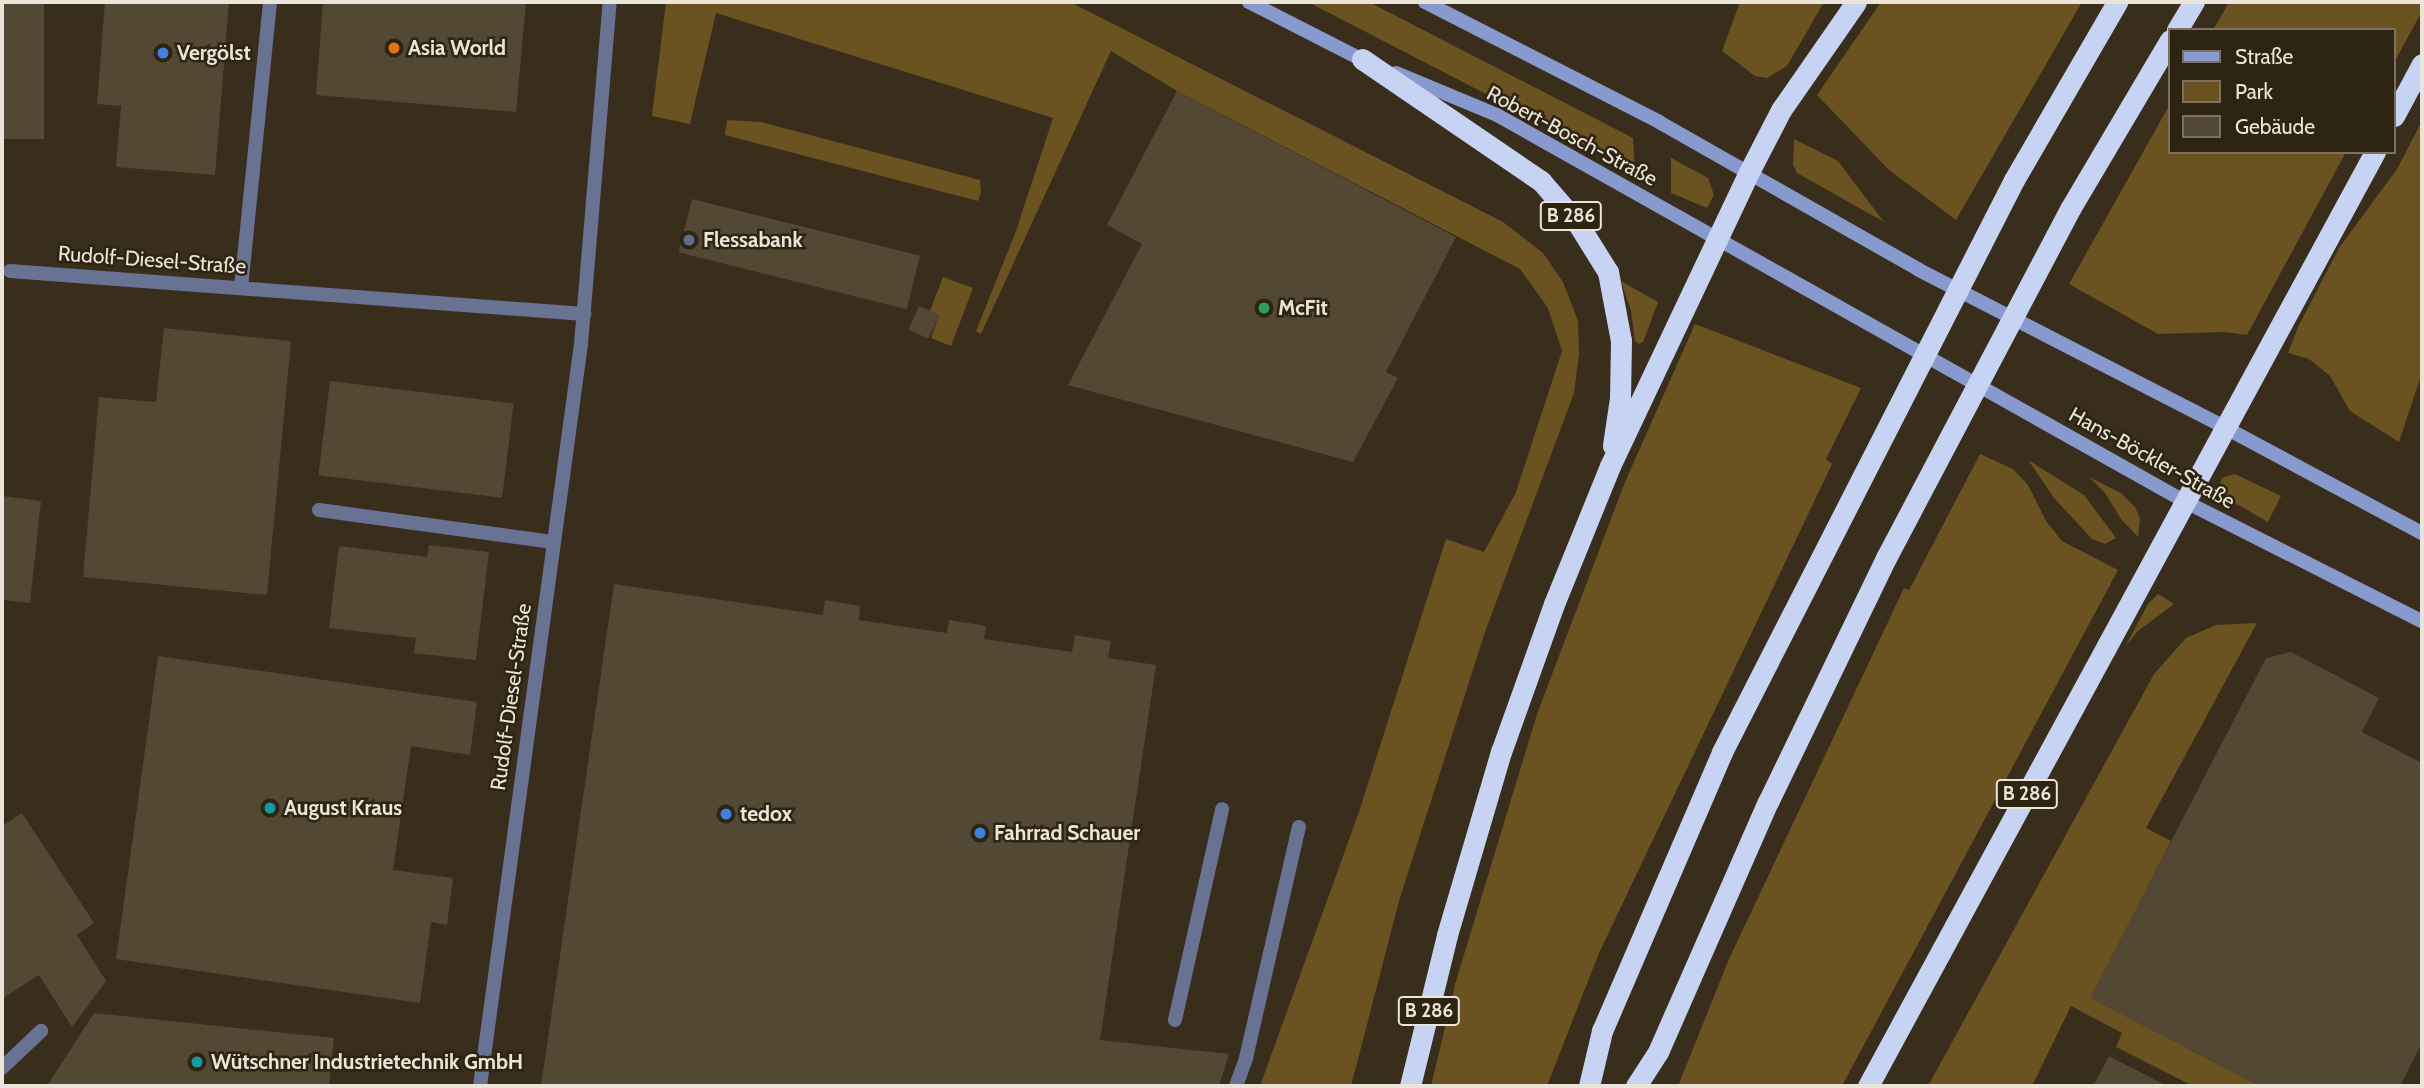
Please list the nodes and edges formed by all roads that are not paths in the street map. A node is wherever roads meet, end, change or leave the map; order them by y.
1 (270, 2) edge
2 (610, 2) edge
3 (1249, 2) edge
4 (1424, 2) edge
5 (1856, 2) edge
6 (2117, 2) edge
7 (2194, 2) edge
8 (2178, 28) edge
9 (2168, 43) edge
10 (1362, 59) junction
11 (2422, 64) edge
12 (2396, 113) edge
13 (2374, 154) edge
14 (1749, 172) junction
15 (1718, 242) junction
16 (6, 273) edge
17 (241, 288) junction
18 (584, 314) junction
19 (1867, 322) joint
20 (2224, 427) junction
21 (1610, 466) junction
22 (2184, 500) junction
23 (319, 510) dead end
24 (2422, 533) edge
25 (554, 542) junction
26 (2422, 621) edge
27 (1222, 809) dead end
28 (1299, 827) dead end
29 (1175, 1020) dead end
30 (41, 1031) dead end
31 (2, 1068) edge
32 (480, 1086) edge
33 (1236, 1086) edge
34 (1410, 1086) edge
35 (1589, 1086) edge
36 (1636, 1086) edge
37 (1868, 1086) edge

1 - 17 street
2 - 18 street, Rudolf-Diesel-Straße
3 - 10 street, Robert-Bosch-Straße
4 - 14 street
5 - 14 highway, B 286
6 - 35 highway
7 - 8 highway
9 - 36 highway
10 - 15 street, Robert-Bosch-Straße
10 - 21 highway, B 286
11 - 12 highway
13 - 20 highway
14 - 15 highway, B 286
14 - 20 street
15 - 19 street, Robert-Bosch-Straße
15 - 21 highway, B 286
16 - 17 street, Rudolf-Diesel-Straße
17 - 18 street, Rudolf-Diesel-Straße
18 - 25 street, Rudolf-Diesel-Straße
19 - 22 street, Hans-Böckler-Straße
20 - 22 highway, B 286
20 - 24 street
21 - 34 highway, B 286
22 - 26 street, Hans-Böckler-Straße
22 - 37 highway, B 286
23 - 25 street
25 - 32 street, Rudolf-Diesel-Straße
27 - 29 street
28 - 33 street
30 - 31 street

